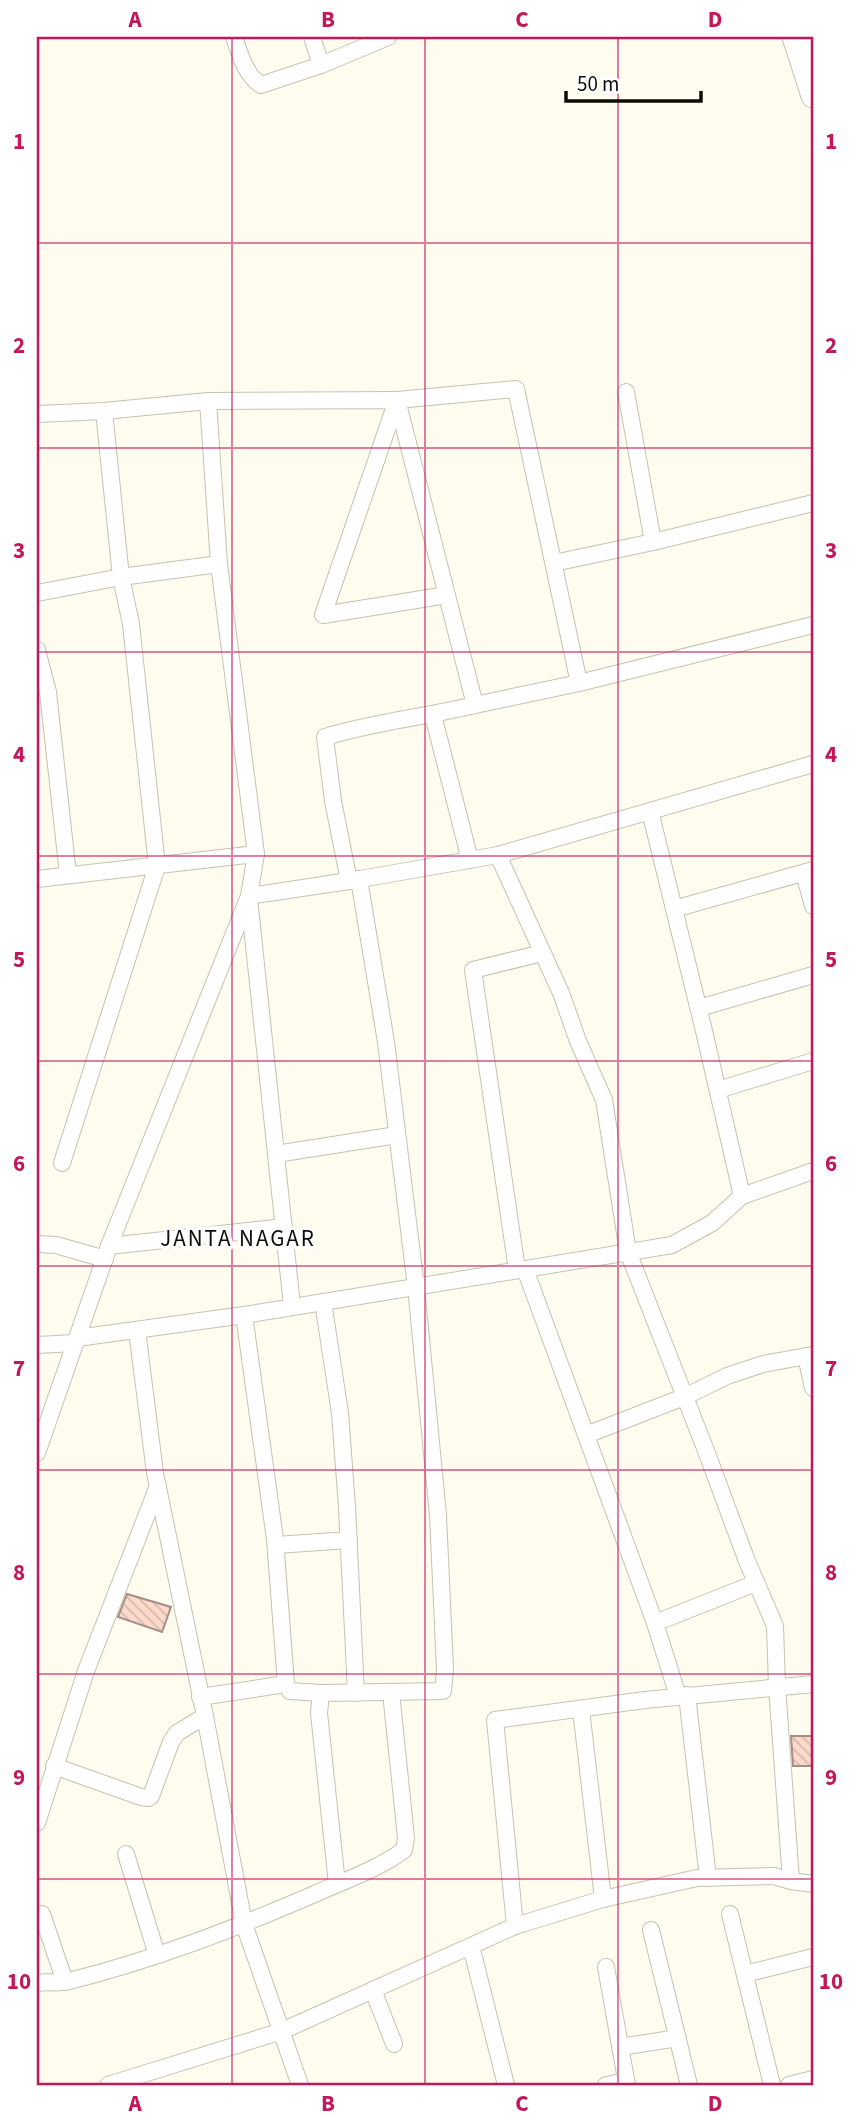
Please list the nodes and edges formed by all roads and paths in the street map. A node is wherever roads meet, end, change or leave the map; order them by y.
1 (234, 37) edge
2 (312, 37) edge
3 (794, 37) edge
4 (382, 38) edge
5 (321, 65) junction
6 (813, 96) edge
7 (626, 392) dead end
8 (397, 400) junction
9 (208, 401) junction
10 (104, 411) junction
11 (37, 414) edge
12 (813, 503) edge
13 (653, 542) junction
14 (554, 563) junction
15 (219, 564) junction
16 (121, 577) junction
17 (37, 593) edge
18 (447, 595) junction
19 (813, 625) edge
20 (37, 650) edge
21 (579, 683) junction
22 (475, 705) junction
23 (433, 715) junction
24 (813, 764) edge
25 (650, 811) junction
26 (256, 854) junction
27 (498, 855) junction
28 (470, 860) junction
29 (157, 866) junction
30 (809, 872) edge
31 (68, 875) junction
32 (37, 879) edge
33 (354, 880) junction
34 (249, 896) junction
35 (813, 906) edge
36 (674, 909) junction
37 (542, 953) junction
38 (813, 975) edge
39 (699, 1008) junction
40 (813, 1062) edge
41 (718, 1090) junction
42 (397, 1135) junction
43 (276, 1154) junction
44 (62, 1163) dead end
45 (813, 1171) edge
46 (742, 1196) junction
47 (284, 1227) junction
48 (37, 1244) edge
49 (107, 1252) junction
50 (628, 1252) junction
51 (521, 1270) junction
52 (416, 1287) junction
53 (323, 1302) junction
54 (292, 1306) junction
55 (244, 1315) junction
56 (137, 1329) junction
57 (76, 1340) junction
58 (37, 1345) edge
59 (810, 1355) edge
60 (813, 1388) edge
61 (684, 1396) junction
62 (586, 1435) junction
63 (37, 1453) edge
64 (158, 1486) junction
65 (349, 1540) junction
66 (276, 1545) junction
67 (757, 1583) junction
68 (654, 1623) junction
69 (286, 1684) junction
70 (813, 1684) edge
71 (777, 1686) junction
72 (356, 1692) junction
73 (391, 1692) junction
74 (321, 1693) junction
75 (200, 1696) junction
76 (683, 1696) junction
77 (581, 1709) junction
78 (205, 1716) junction
79 (54, 1766) junction
80 (37, 1823) edge
81 (126, 1854) dead end
82 (708, 1878) junction
83 (791, 1881) junction
84 (337, 1884) junction
85 (813, 1884) edge
86 (603, 1899) junction
87 (42, 1914) dead end
88 (730, 1914) dead end
89 (244, 1924) junction
90 (515, 1926) junction
91 (651, 1930) dead end
92 (471, 1946) junction
93 (157, 1955) junction
94 (813, 1957) edge
95 (606, 1967) dead end
96 (745, 1974) junction
97 (65, 1982) junction
98 (37, 1983) edge
99 (373, 1990) junction
100 (282, 2031) junction
101 (678, 2038) junction
102 (394, 2044) dead end
103 (620, 2047) junction
104 (813, 2080) edge
105 (627, 2083) edge
106 (108, 2085) edge
107 (300, 2085) edge
108 (506, 2085) edge
109 (606, 2085) edge
110 (689, 2085) edge
111 (772, 2085) edge
112 (789, 2085) edge

1 - 5 street
2 - 5 street
3 - 6 street
4 - 5 street
7 - 13 street
8 - 9 street
8 - 14 street
8 - 18 street
8 - 18 street
9 - 10 street
9 - 15 street
10 - 11 street
10 - 16 street
12 - 13 street
13 - 14 street
14 - 21 street
15 - 16 street
15 - 26 street
16 - 17 street
16 - 29 street
18 - 22 street
19 - 21 street
20 - 31 street
21 - 22 street
22 - 23 street
23 - 28 street
23 - 33 street
24 - 25 street
25 - 27 street
25 - 36 street
26 - 29 street
26 - 34 street
27 - 28 street
27 - 37 street
28 - 33 street
29 - 31 street
29 - 44 street
30 - 35 street
30 - 36 street
31 - 32 street
33 - 34 street
33 - 42 street
34 - 43 street
34 - 49 street
36 - 39 street
37 - 50 street
37 - 51 street
38 - 39 street
39 - 41 street
40 - 41 street
41 - 46 street
42 - 43 street
42 - 52 street
43 - 47 street
45 - 46 street
46 - 50 street
47 - 49 street
47 - 54 street
48 - 49 street
49 - 57 street
50 - 51 street
50 - 61 street
51 - 52 street
51 - 62 street
52 - 53 street
52 - 73 street
53 - 54 street
53 - 65 street
54 - 55 street
55 - 56 street
55 - 66 street
56 - 57 street
56 - 64 street
57 - 58 street
57 - 63 street
59 - 60 street
59 - 61 street
61 - 62 street
61 - 67 street
62 - 68 street
64 - 75 street
64 - 79 street
65 - 66 street
65 - 72 street
66 - 69 street
67 - 68 street
67 - 71 street
68 - 76 street
69 - 74 street
69 - 75 street
70 - 71 street
71 - 76 street
71 - 83 street
72 - 73 street
72 - 74 street
73 - 84 street
74 - 84 street
75 - 78 street
76 - 77 street
76 - 82 street
77 - 86 street
77 - 90 street
78 - 79 street
78 - 89 street
79 - 80 street
81 - 93 street
82 - 83 street
82 - 86 street
83 - 85 street
84 - 89 street
86 - 90 street
87 - 97 street
88 - 96 street
89 - 93 street
89 - 100 street
90 - 92 street
91 - 101 street
92 - 99 street
92 - 108 street
93 - 97 street
94 - 96 street
95 - 103 street
96 - 111 street
97 - 98 street
99 - 100 street
99 - 102 street
100 - 106 street
100 - 107 street
101 - 103 street
101 - 110 street
103 - 105 street
104 - 112 street
105 - 109 street

